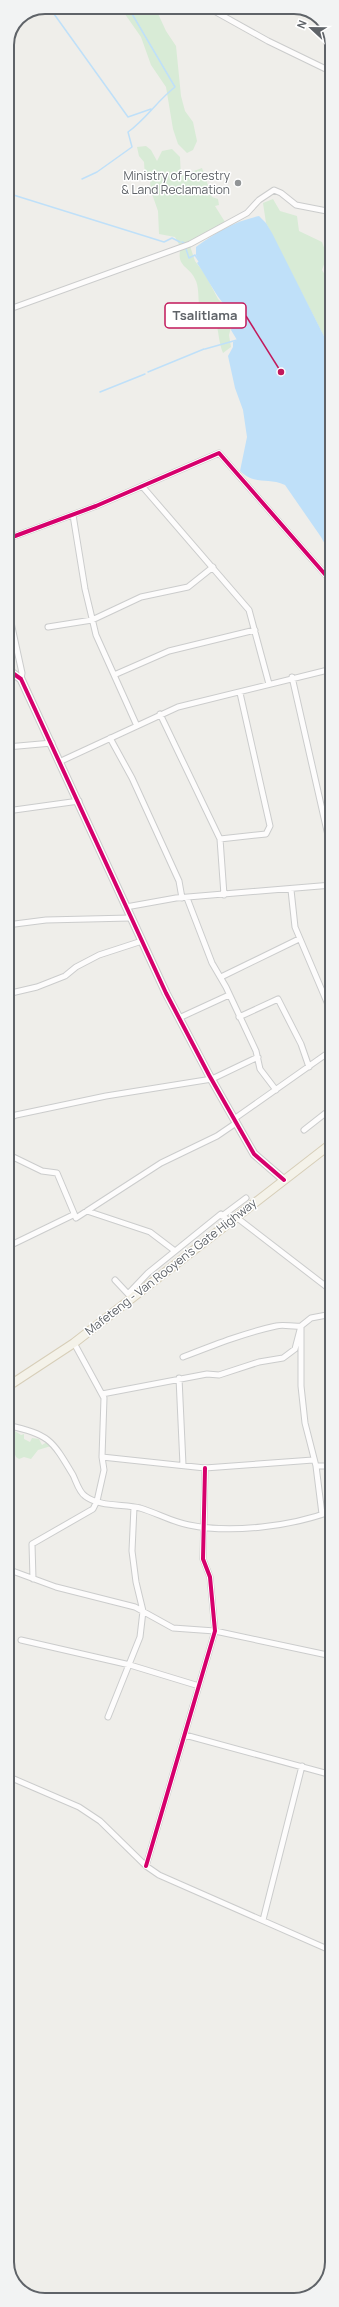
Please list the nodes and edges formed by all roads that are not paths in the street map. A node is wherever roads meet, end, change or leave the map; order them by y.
1 (220, 14) edge
2 (325, 69) edge
3 (325, 211) edge
4 (14, 307) edge
5 (142, 486) junction
6 (73, 515) junction
7 (14, 536) edge
8 (212, 567) junction
9 (325, 574) edge
10 (92, 620) junction
11 (48, 627) dead end
12 (255, 630) junction
13 (14, 636) edge
14 (325, 670) edge
15 (14, 674) edge
16 (114, 675) junction
17 (292, 677) junction
18 (22, 679) junction
19 (269, 684) junction
20 (240, 692) junction
21 (160, 714) junction
22 (137, 726) junction
23 (110, 738) junction
24 (52, 743) junction
25 (14, 746) edge
26 (59, 762) junction
27 (78, 801) junction
28 (14, 810) edge
29 (325, 822) edge
30 (220, 839) junction
31 (325, 886) edge
32 (291, 890) junction
33 (224, 895) junction
34 (184, 898) junction
35 (126, 908) junction
36 (130, 918) junction
37 (14, 924) edge
38 (299, 939) junction
39 (142, 941) junction
40 (221, 977) junction
41 (14, 992) edge
42 (229, 994) junction
43 (325, 998) edge
44 (239, 1017) junction
45 (179, 1018) junction
46 (325, 1055) edge
47 (258, 1057) junction
48 (309, 1068) junction
49 (212, 1079) junction
50 (276, 1090) junction
51 (325, 1114) edge
52 (14, 1116) edge
53 (235, 1121) junction
54 (304, 1130) dead end
55 (325, 1148) edge
56 (14, 1157) edge
57 (284, 1180) junction
58 (246, 1198) dead end
59 (87, 1211) junction
60 (73, 1215) junction
61 (222, 1216) junction
62 (233, 1219) junction
63 (14, 1244) edge
64 (175, 1251) junction
65 (115, 1280) dead end
66 (325, 1286) edge
67 (130, 1296) junction
68 (325, 1315) edge
69 (301, 1326) junction
70 (74, 1343) junction
71 (183, 1357) dead end
72 (179, 1378) junction
73 (14, 1382) edge
74 (102, 1394) junction
75 (14, 1427) edge
76 (102, 1458) junction
77 (313, 1460) junction
78 (183, 1465) junction
79 (316, 1466) junction
80 (325, 1466) edge
81 (205, 1468) junction
82 (97, 1502) junction
83 (134, 1507) junction
84 (325, 1513) edge
85 (322, 1514) junction
86 (203, 1526) junction
87 (14, 1572) edge
88 (33, 1579) junction
89 (143, 1612) junction
90 (215, 1631) junction
91 (21, 1640) dead end
92 (325, 1655) edge
93 (130, 1665) junction
94 (199, 1686) junction
95 (108, 1717) dead end
96 (185, 1735) junction
97 (302, 1766) junction
98 (325, 1773) edge
99 (14, 1779) edge
100 (146, 1866) junction
101 (263, 1920) junction
102 (325, 1948) edge

1 - 2 street
3 - 4 street
5 - 6 street
5 - 8 street
5 - 9 street
6 - 7 street
6 - 10 street
8 - 10 street
8 - 12 street
10 - 11 street
10 - 16 street
12 - 16 street
12 - 19 street
13 - 18 street
14 - 17 street
15 - 18 street
16 - 22 street
17 - 19 street
17 - 29 street
18 - 24 street
19 - 20 street
20 - 21 street
20 - 30 street
21 - 22 street
21 - 30 street
22 - 23 street
23 - 26 street
23 - 34 street
24 - 25 street
24 - 26 street
26 - 27 street
27 - 28 street
27 - 35 street
30 - 33 street
31 - 32 street
32 - 33 street
32 - 38 street
33 - 34 street
34 - 35 street
34 - 40 street
35 - 36 street
36 - 37 street
36 - 39 street
38 - 40 street
38 - 43 street
39 - 41 street
39 - 45 street
40 - 42 street
42 - 44 street
42 - 45 street
44 - 47 street
44 - 48 street
45 - 49 street
46 - 48 street
47 - 49 street
47 - 50 street
48 - 50 street
49 - 52 street
49 - 53 street
50 - 53 street
51 - 54 street
53 - 57 street
53 - 59 street
55 - 57 main road, Mafeteng - Van Rooyen's Gate Highway
56 - 60 street
57 - 62 main road, Mafeteng - Van Rooyen's Gate Highway
58 - 61 street
59 - 60 street
59 - 64 street
60 - 63 street
61 - 62 street
61 - 64 street
62 - 66 street
62 - 67 main road, Mafeteng - Van Rooyen's Gate Highway
64 - 67 street
65 - 67 street
67 - 70 main road, Mafeteng - Van Rooyen's Gate Highway
68 - 69 street
69 - 71 street
69 - 72 street
69 - 77 street
70 - 73 main road, Mafeteng - Van Rooyen's Gate Highway
70 - 74 street
72 - 74 street
72 - 78 street
74 - 76 street
75 - 82 street
76 - 78 street
76 - 82 street
77 - 79 street
77 - 81 street
78 - 81 street
79 - 80 street
79 - 85 street
81 - 86 street
82 - 83 street
82 - 88 street
83 - 86 street
83 - 89 street
84 - 85 street
85 - 86 street
86 - 90 street
87 - 88 street
88 - 89 street
89 - 90 street
89 - 93 street
90 - 92 street
90 - 94 street
91 - 93 street
93 - 94 street
93 - 95 street
94 - 96 street
96 - 97 street
96 - 100 street
97 - 98 street
97 - 101 street
99 - 100 street
100 - 101 street
101 - 102 street

